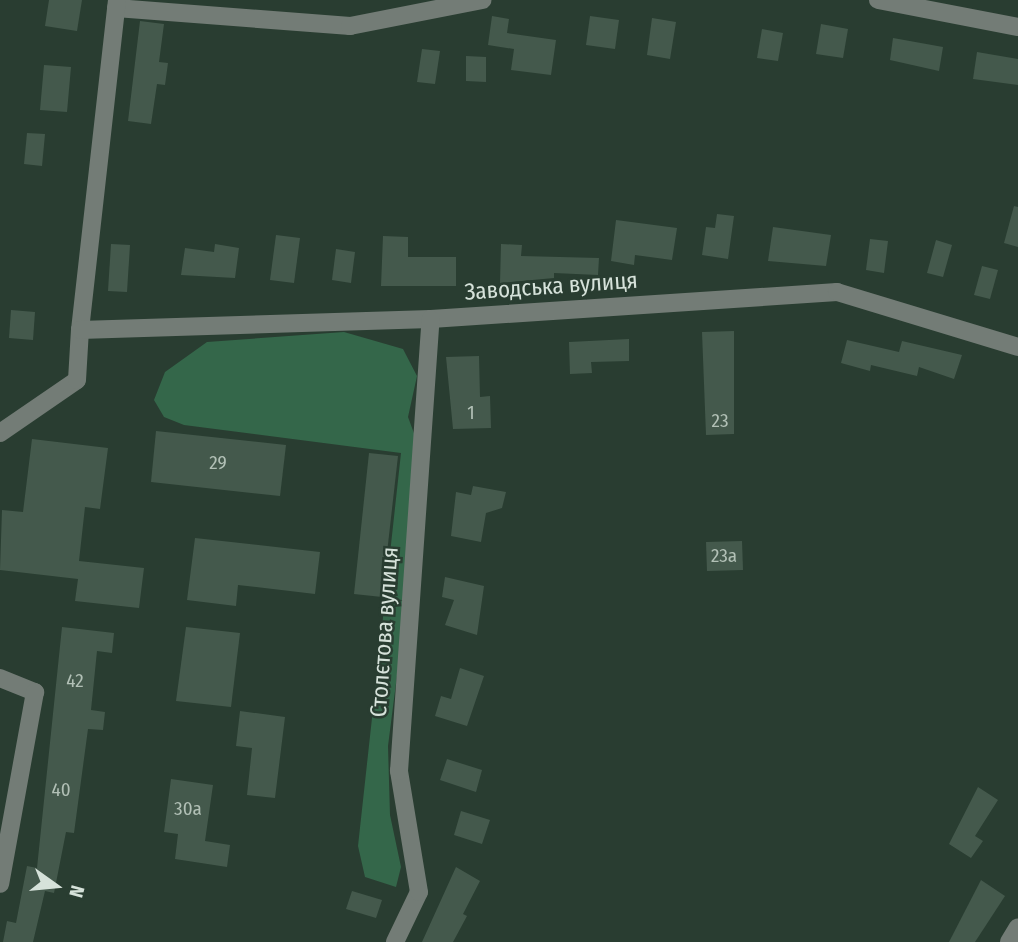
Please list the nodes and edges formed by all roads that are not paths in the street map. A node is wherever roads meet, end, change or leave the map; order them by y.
1 (482, 0) edge
2 (878, 0) edge
3 (116, 4) edge
4 (1018, 27) edge
5 (431, 319) junction
6 (80, 330) junction
7 (1018, 347) edge
8 (0, 433) edge
9 (0, 678) edge
10 (0, 884) edge
11 (1018, 927) edge
12 (395, 942) edge
13 (1009, 942) edge

1 - 3 street
2 - 4 street
3 - 6 street
5 - 6 street, Заводська вулиця
5 - 7 street, Заводська вулиця
5 - 12 street, Столєтова вулиця
6 - 8 street
9 - 10 street
11 - 13 street

